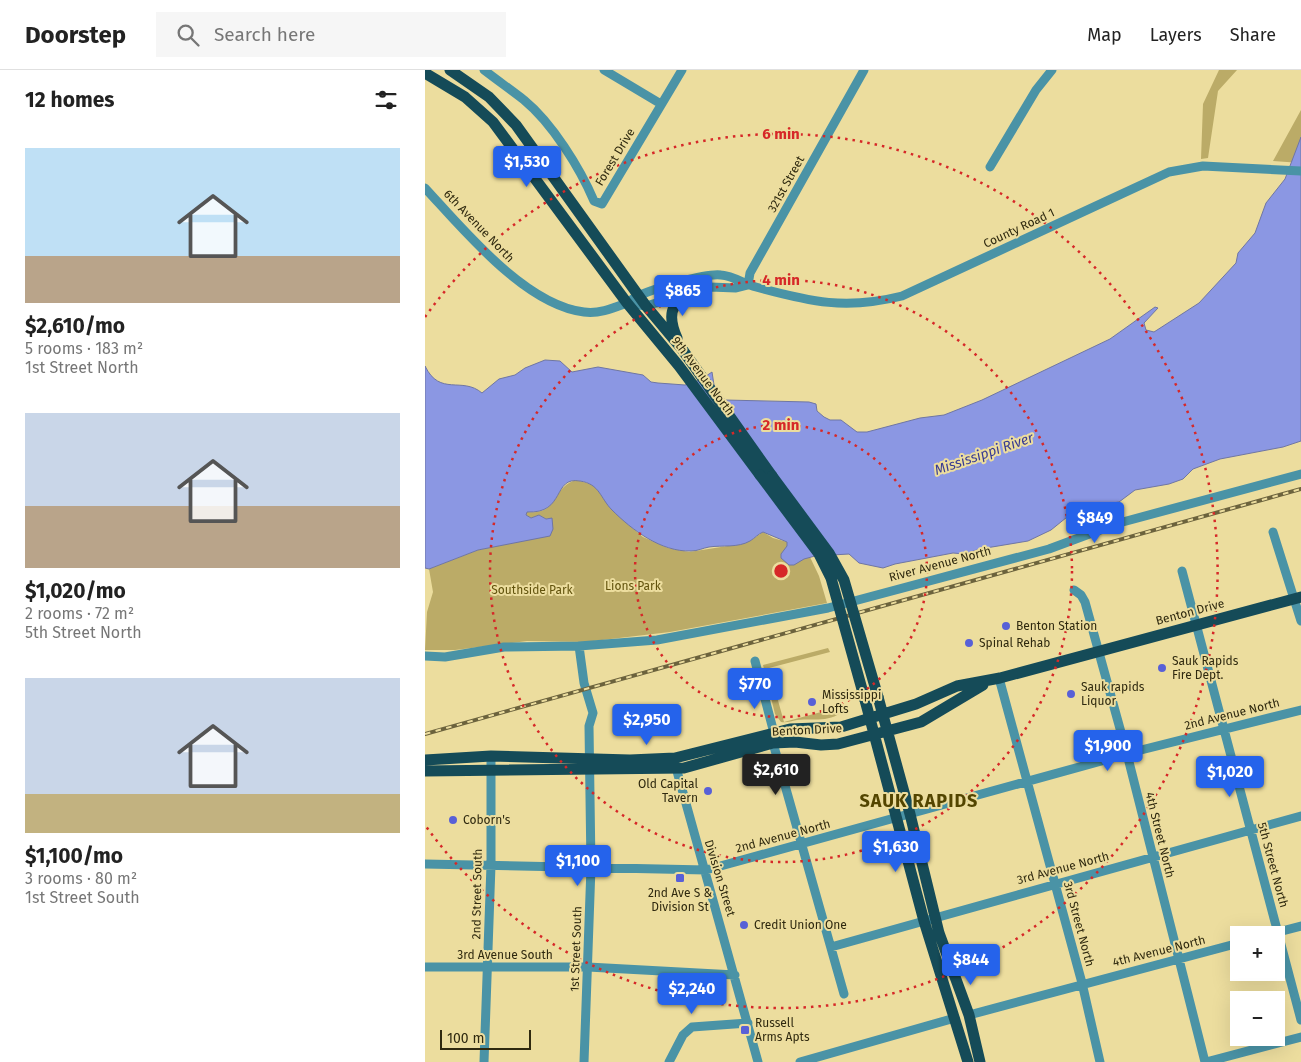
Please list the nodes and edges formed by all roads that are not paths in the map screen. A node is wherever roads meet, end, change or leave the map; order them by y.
1 (450, 70) edge
2 (484, 70) edge
3 (604, 70) edge
4 (681, 70) edge
5 (864, 70) edge
6 (1052, 70) edge
7 (425, 73) edge
8 (661, 104) junction
9 (990, 167) dead end
10 (1301, 171) edge
11 (425, 188) edge
12 (748, 285) junction
13 (702, 289) junction
14 (638, 295) junction
15 (627, 303) junction
16 (646, 306) junction
17 (683, 358) junction
18 (1301, 474) edge
19 (766, 476) junction
20 (1273, 532) dead end
21 (1182, 571) dead end
22 (1073, 590) dead end
23 (1298, 597) edge
24 (1301, 621) edge
25 (1195, 624) junction
26 (579, 646) junction
27 (1098, 651) junction
28 (425, 656) edge
29 (755, 661) dead end
30 (999, 678) junction
31 (1301, 710) edge
32 (883, 713) junction
33 (869, 719) junction
34 (1223, 728) junction
35 (888, 731) junction
36 (874, 734) junction
37 (773, 738) junction
38 (1127, 754) junction
39 (491, 756) junction
40 (425, 760) edge
41 (589, 764) junction
42 (675, 764) junction
43 (490, 768) junction
44 (425, 771) edge
45 (1026, 782) junction
46 (911, 814) junction
47 (1301, 816) edge
48 (897, 818) junction
49 (1251, 830) junction
50 (801, 844) junction
51 (1153, 858) junction
52 (425, 864) edge
53 (491, 865) junction
54 (591, 867) junction
55 (706, 870) junction
56 (1054, 883) junction
57 (929, 919) junction
58 (1276, 926) edge
59 (1301, 926) edge
60 (1285, 930) edge
61 (1230, 945) edge
62 (831, 946) junction
63 (1179, 959) junction
64 (1285, 959) edge
65 (425, 966) edge
66 (588, 967) junction
67 (488, 968) junction
68 (735, 974) junction
69 (1082, 983) junction
70 (844, 994) dead end
71 (969, 1015) junction
72 (955, 1018) junction
73 (1301, 1020) edge
74 (748, 1023) junction
75 (1301, 1037) edge
76 (484, 1062) edge
77 (585, 1062) edge
78 (669, 1062) edge
79 (758, 1062) edge
80 (799, 1062) edge
81 (968, 1062) edge
82 (980, 1062) edge
83 (1101, 1062) edge
84 (1206, 1062) edge

1 - 14 main road, 9th Avenue North
2 - 8 street, Forest Drive
3 - 8 street
4 - 8 street, Forest Drive
5 - 12 street, 321st Street
6 - 9 street
7 - 15 main road, 9th Avenue North
10 - 12 street, County Road 1
11 - 15 street, 6th Avenue North
12 - 13 street, County Road 1
12 - 14 street, County Road 1
13 - 16 street, County Road 1
13 - 17 main road
14 - 15 street
14 - 16 main road, 9th Avenue North
15 - 16 street
15 - 17 main road, 9th Avenue North
16 - 17 main road, 9th Avenue North
17 - 19 main road, 9th Avenue North
18 - 26 street, River Avenue North
19 - 32 main road, bridge
19 - 33 main road, bridge
20 - 23 street
21 - 25 street, 5th Street North
22 - 27 street, 4th Street North
23 - 24 street
23 - 25 main road, Benton Drive
25 - 27 main road, Benton Drive
25 - 34 street, 5th Street North
26 - 28 street, River Avenue North
26 - 41 street, 1st Street South
27 - 30 main road, Benton Drive
27 - 38 street, 4th Street North
29 - 37 street
30 - 32 main road, Benton Drive
30 - 35 main road, Benton Drive
30 - 45 street, 3rd Street North
31 - 34 street, 2nd Avenue North
32 - 33 main road, Benton Drive
32 - 35 main road
33 - 36 main road
33 - 37 main road, Benton Drive
34 - 38 street, 2nd Avenue North
34 - 49 street, 5th Street North
35 - 36 main road, Benton Drive
35 - 46 main road
36 - 37 main road, Benton Drive
36 - 48 main road
37 - 42 main road, Benton Drive
37 - 50 street
38 - 45 street, 2nd Avenue North
38 - 51 street, 4th Street North
39 - 40 main road, Benton Drive
39 - 41 main road, Benton Drive
39 - 43 street, 2nd Street South
41 - 42 main road, Benton Drive
41 - 43 main road, Benton Drive
41 - 54 street, 1st Street South
42 - 55 street, Division Street
43 - 44 main road, Benton Drive
43 - 53 street, 2nd Street South
45 - 46 street, 2nd Avenue North
45 - 56 street, 3rd Street North
46 - 48 street, 2nd Avenue North
46 - 57 main road
47 - 49 street, 3rd Avenue North
48 - 50 street, 2nd Avenue North
48 - 57 main road
49 - 51 street, 3rd Avenue North
49 - 58 street, 5th Street North
50 - 55 street, 2nd Avenue North
50 - 62 street
51 - 56 street, 3rd Avenue North
51 - 63 street, 4th Street North
52 - 53 street, 2nd Avenue North
53 - 54 street, 2nd Avenue North
53 - 67 street, 2nd Street South
54 - 55 street, 2nd Avenue North
54 - 66 street, 1st Street South
55 - 68 street, Division Street
56 - 57 street, 3rd Avenue North
56 - 69 street, 3rd Street North
57 - 62 street, 3rd Avenue North
57 - 71 main road
57 - 72 main road
59 - 60 street
61 - 63 street, 4th Avenue North
62 - 70 street
63 - 69 street, 4th Avenue North
63 - 84 street, 4th Street North
64 - 73 street, 5th Street North
65 - 67 street, 3rd Avenue South
66 - 67 street, 3rd Avenue South
66 - 68 street, 3rd Avenue South
66 - 77 street, 1st Street South
67 - 76 street, 2nd Street South
68 - 74 street, Division Street
69 - 71 street, 4th Avenue North
69 - 83 street, 3rd Street North
71 - 82 main road
72 - 80 street
72 - 81 main road
74 - 78 street
74 - 79 street, Division Street
75 - 84 street

